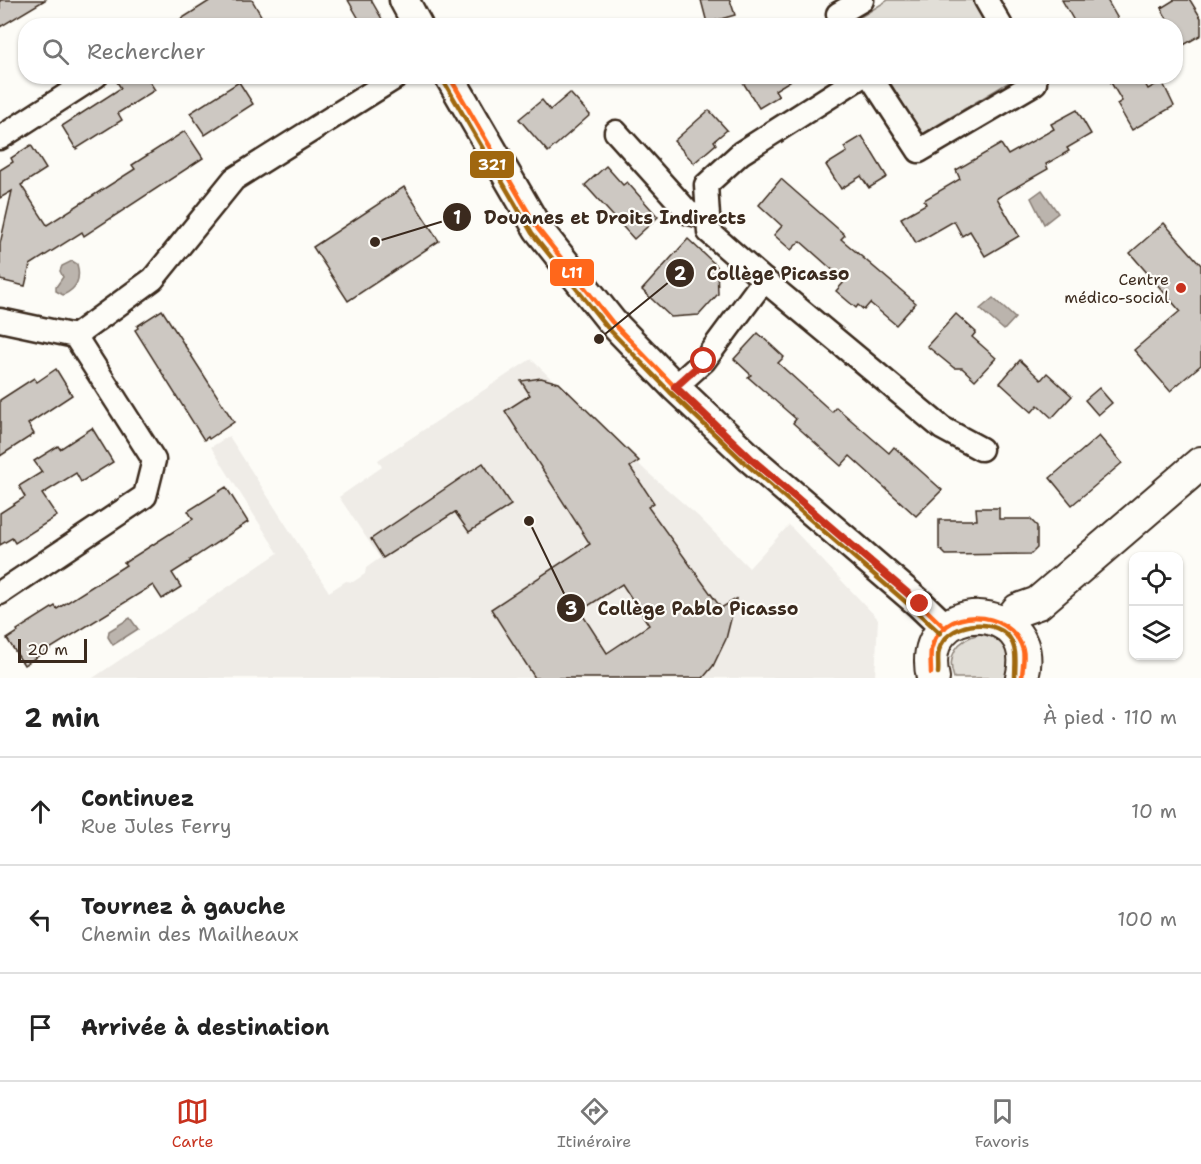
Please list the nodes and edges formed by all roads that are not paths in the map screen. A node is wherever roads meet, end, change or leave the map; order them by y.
1 (404, 0) edge
2 (862, 0) edge
3 (986, 0) edge
4 (414, 18) edge
5 (840, 18) edge
6 (996, 18) edge
7 (84, 84) edge
8 (385, 84) edge
9 (454, 84) edge
10 (849, 84) edge
11 (875, 84) edge
12 (1033, 84) edge
13 (616, 132) dead end
14 (0, 138) edge
15 (708, 218) junction
16 (764, 280) junction
17 (0, 320) edge
18 (75, 336) junction
19 (675, 387) junction
20 (981, 449) dead end
21 (1201, 463) edge
22 (0, 593) edge
23 (945, 628) junction
24 (1013, 634) junction
25 (933, 678) edge
26 (1022, 678) edge

1 - 4 street
2 - 5 street
3 - 6 street
7 - 14 street
8 - 18 street
9 - 19 street
10 - 15 street
11 - 12 street
13 - 15 street
15 - 16 street
16 - 19 street
16 - 20 street
17 - 18 street
18 - 22 street
19 - 23 street
21 - 24 main road
23 - 24 main road
23 - 25 main road
24 - 26 main road

